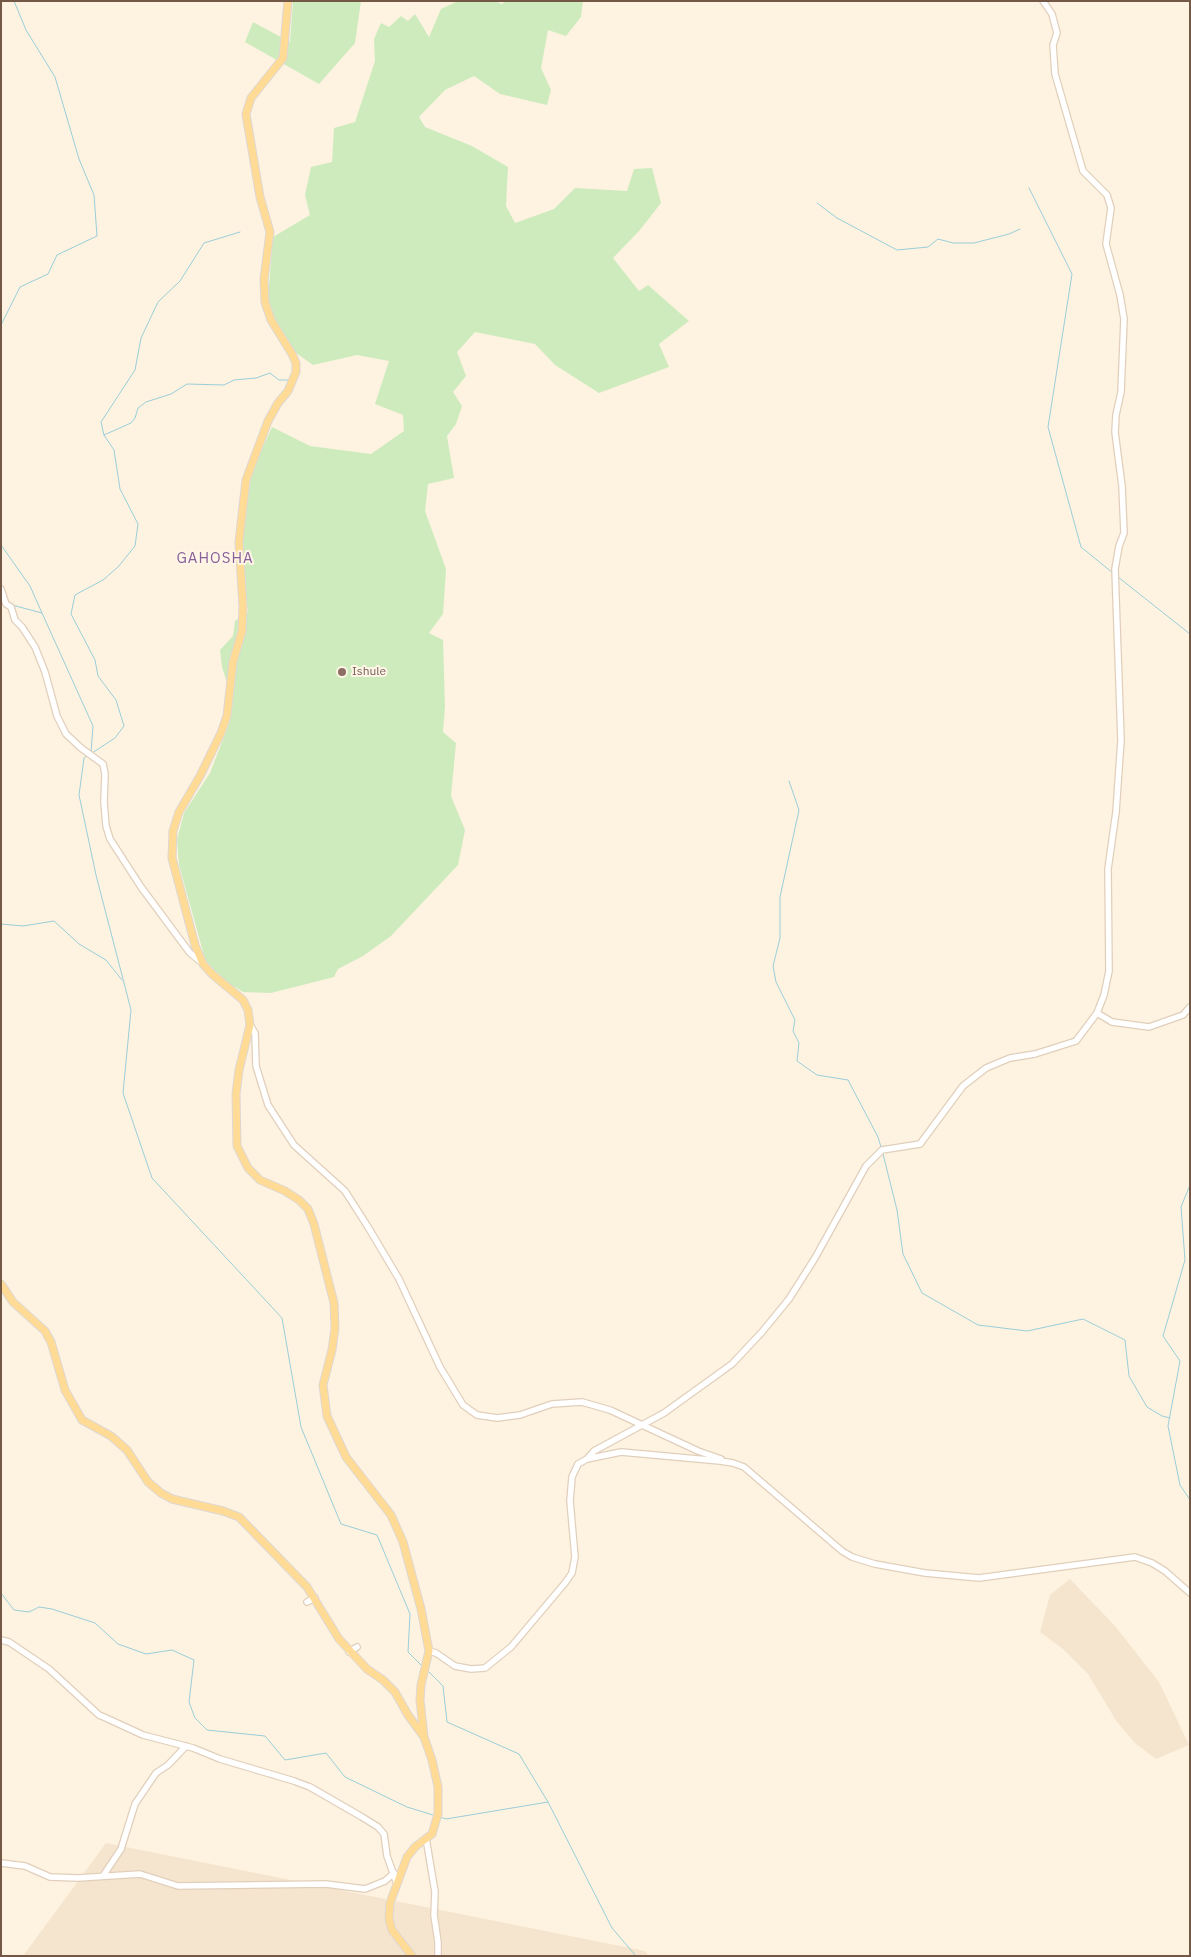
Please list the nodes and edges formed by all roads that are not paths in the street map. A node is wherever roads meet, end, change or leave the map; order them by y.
1 (288, 1) edge
2 (1043, 1) edge
3 (1, 589) edge
4 (203, 964) junction
5 (1190, 1007) edge
6 (1097, 1013) junction
7 (250, 1025) junction
8 (1, 1284) edge
9 (641, 1425) junction
10 (587, 1459) junction
11 (733, 1463) junction
12 (1190, 1593) edge
13 (315, 1598) junction
14 (307, 1602) dead end
15 (1, 1640) edge
16 (357, 1647) dead end
17 (429, 1651) junction
18 (349, 1652) junction
19 (424, 1737) junction
20 (186, 1746) junction
21 (426, 1838) junction
22 (1, 1863) edge
23 (394, 1873) junction
24 (104, 1876) junction
25 (397, 1884) junction
26 (412, 1956) edge
27 (438, 1956) edge

1 - 4 main road
2 - 6 street
3 - 4 street
4 - 7 main road
5 - 6 street
6 - 9 street
7 - 9 street
7 - 17 main road
8 - 13 main road
9 - 10 street
9 - 11 street
10 - 11 street
10 - 17 street
11 - 12 street
13 - 14 street
13 - 18 main road
15 - 20 street
16 - 18 street
17 - 19 main road
18 - 19 main road
19 - 21 main road
20 - 23 street
20 - 24 street
21 - 25 main road
21 - 27 street
22 - 24 street
23 - 24 street
23 - 25 street
25 - 26 main road

